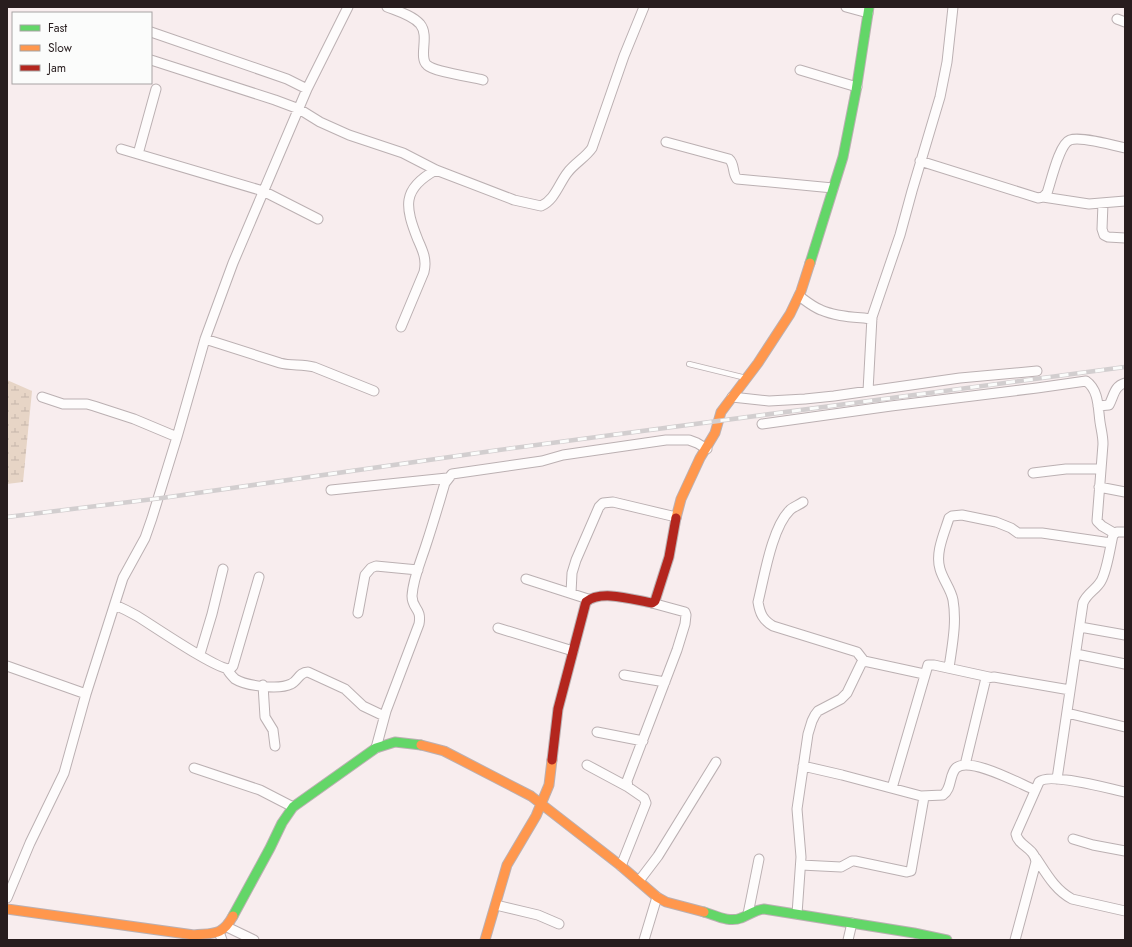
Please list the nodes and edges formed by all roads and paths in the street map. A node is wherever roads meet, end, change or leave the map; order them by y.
1 (348, 7) edge
2 (387, 7) edge
3 (644, 7) edge
4 (846, 7) edge
5 (953, 7) edge
6 (869, 10) edge
7 (152, 32) edge
8 (152, 60) edge
9 (800, 70) dead end
10 (483, 80) dead end
11 (857, 87) junction
12 (156, 89) dead end
13 (307, 89) junction
14 (298, 109) junction
15 (666, 142) dead end
16 (1125, 148) edge
17 (121, 149) dead end
18 (138, 154) junction
19 (920, 161) junction
20 (436, 170) junction
21 (833, 188) junction
22 (263, 191) junction
23 (1043, 197) junction
24 (1125, 201) edge
25 (1103, 203) junction
26 (318, 219) dead end
27 (1125, 238) edge
28 (799, 296) junction
29 (872, 319) junction
30 (402, 327) dead end
31 (205, 339) junction
32 (689, 364) dead end
33 (1037, 371) dead end
34 (746, 378) junction
35 (1125, 384) edge
36 (374, 391) dead end
37 (868, 391) junction
38 (42, 397) dead end
39 (732, 397) junction
40 (1098, 408) junction
41 (762, 424) dead end
42 (177, 437) junction
43 (707, 449) junction
44 (1101, 469) junction
45 (1033, 472) dead end
46 (447, 478) junction
47 (1099, 488) junction
48 (331, 490) dead end
49 (1125, 492) edge
50 (803, 502) dead end
51 (676, 517) junction
52 (1125, 532) edge
53 (1114, 533) junction
54 (1111, 543) junction
55 (223, 569) dead end
56 (418, 570) junction
57 (259, 577) dead end
58 (526, 579) dead end
59 (571, 593) junction
60 (588, 599) junction
61 (652, 603) junction
62 (115, 604) junction
63 (358, 613) dead end
64 (1080, 627) junction
65 (498, 628) dead end
66 (1125, 635) edge
67 (573, 651) junction
68 (200, 654) junction
69 (1076, 654) junction
70 (864, 661) junction
71 (1125, 664) edge
72 (7, 666) edge
73 (949, 668) junction
74 (227, 669) junction
75 (924, 674) junction
76 (624, 675) dead end
77 (989, 677) junction
78 (665, 682) junction
79 (263, 686) junction
80 (1070, 690) junction
81 (86, 694) junction
82 (1067, 713) junction
83 (384, 716) junction
84 (1125, 727) edge
85 (597, 732) dead end
86 (643, 741) junction
87 (275, 746) dead end
88 (376, 748) junction
89 (716, 762) dead end
90 (587, 765) dead end
91 (965, 765) junction
92 (803, 766) junction
93 (194, 768) dead end
94 (1057, 779) junction
95 (628, 787) junction
96 (892, 788) junction
97 (1035, 790) junction
98 (1125, 792) edge
99 (924, 797) junction
100 (542, 805) junction
101 (293, 807) junction
102 (1073, 839) dead end
103 (1125, 851) edge
104 (1036, 858) junction
105 (759, 859) dead end
106 (801, 865) junction
107 (621, 866) junction
108 (639, 881) junction
109 (657, 897) junction
110 (7, 898) edge
111 (496, 905) junction
112 (7, 909) edge
113 (1125, 911) edge
114 (748, 914) junction
115 (797, 914) junction
116 (852, 923) junction
117 (559, 924) dead end
118 (223, 933) edge
119 (254, 940) edge
120 (485, 940) edge
121 (644, 940) edge
122 (848, 940) edge
123 (947, 940) edge
124 (1015, 940) edge

1 - 13 street
2 - 10 street
3 - 20 street
4 - 6 street
5 - 19 street
6 - 11 street
7 - 13 street
8 - 14 street
9 - 11 street
11 - 21 street
12 - 18 street
13 - 14 street
14 - 20 street
14 - 22 street
15 - 21 street
16 - 23 street
17 - 18 street
18 - 22 street
19 - 23 street
19 - 29 street
20 - 30 street
21 - 28 street
22 - 26 street
22 - 31 street
23 - 25 street
24 - 25 street
25 - 27 street
28 - 29 street
28 - 34 street
29 - 37 street
31 - 36 street
31 - 42 street
32 - 34 lane
33 - 37 street
34 - 39 street
35 - 40 street
37 - 39 street
38 - 42 street
39 - 43 street
40 - 41 street
40 - 44 street
42 - 62 street
43 - 46 street
43 - 51 street
44 - 45 street
44 - 47 street
46 - 48 street
46 - 56 street
47 - 49 street
47 - 53 street
50 - 70 street
51 - 59 street
51 - 61 street
52 - 53 street
53 - 54 street
54 - 64 street
54 - 73 street
55 - 68 street
56 - 63 street
56 - 83 street
57 - 74 street
58 - 59 street
59 - 60 street
60 - 61 street
60 - 67 street
61 - 78 street
62 - 68 street
62 - 81 street
64 - 66 street
64 - 69 street
65 - 67 street
67 - 100 street
68 - 74 street
69 - 71 street
69 - 80 street
70 - 75 street
70 - 92 street
72 - 81 street
73 - 75 street
73 - 77 street
74 - 79 street
75 - 96 street
76 - 78 street
77 - 80 street
77 - 91 street
78 - 86 street
79 - 83 street
79 - 87 street
80 - 82 street
81 - 110 street
82 - 84 street
82 - 94 street
83 - 88 street
85 - 86 street
86 - 95 street
88 - 100 street
88 - 101 street
89 - 108 street
90 - 95 street
91 - 97 street
91 - 99 street
92 - 96 street
92 - 106 street
93 - 101 street
94 - 97 street
94 - 98 street
95 - 107 street
96 - 99 street
97 - 104 street
99 - 106 street
100 - 107 street
100 - 111 street
101 - 118 street
102 - 103 street
104 - 113 street
104 - 124 street
105 - 114 street
106 - 115 street
107 - 108 street
108 - 109 street
109 - 114 street
109 - 121 street
111 - 117 street
111 - 120 street
112 - 118 street
114 - 115 street
115 - 116 street
116 - 122 street
116 - 123 street
118 - 119 street

